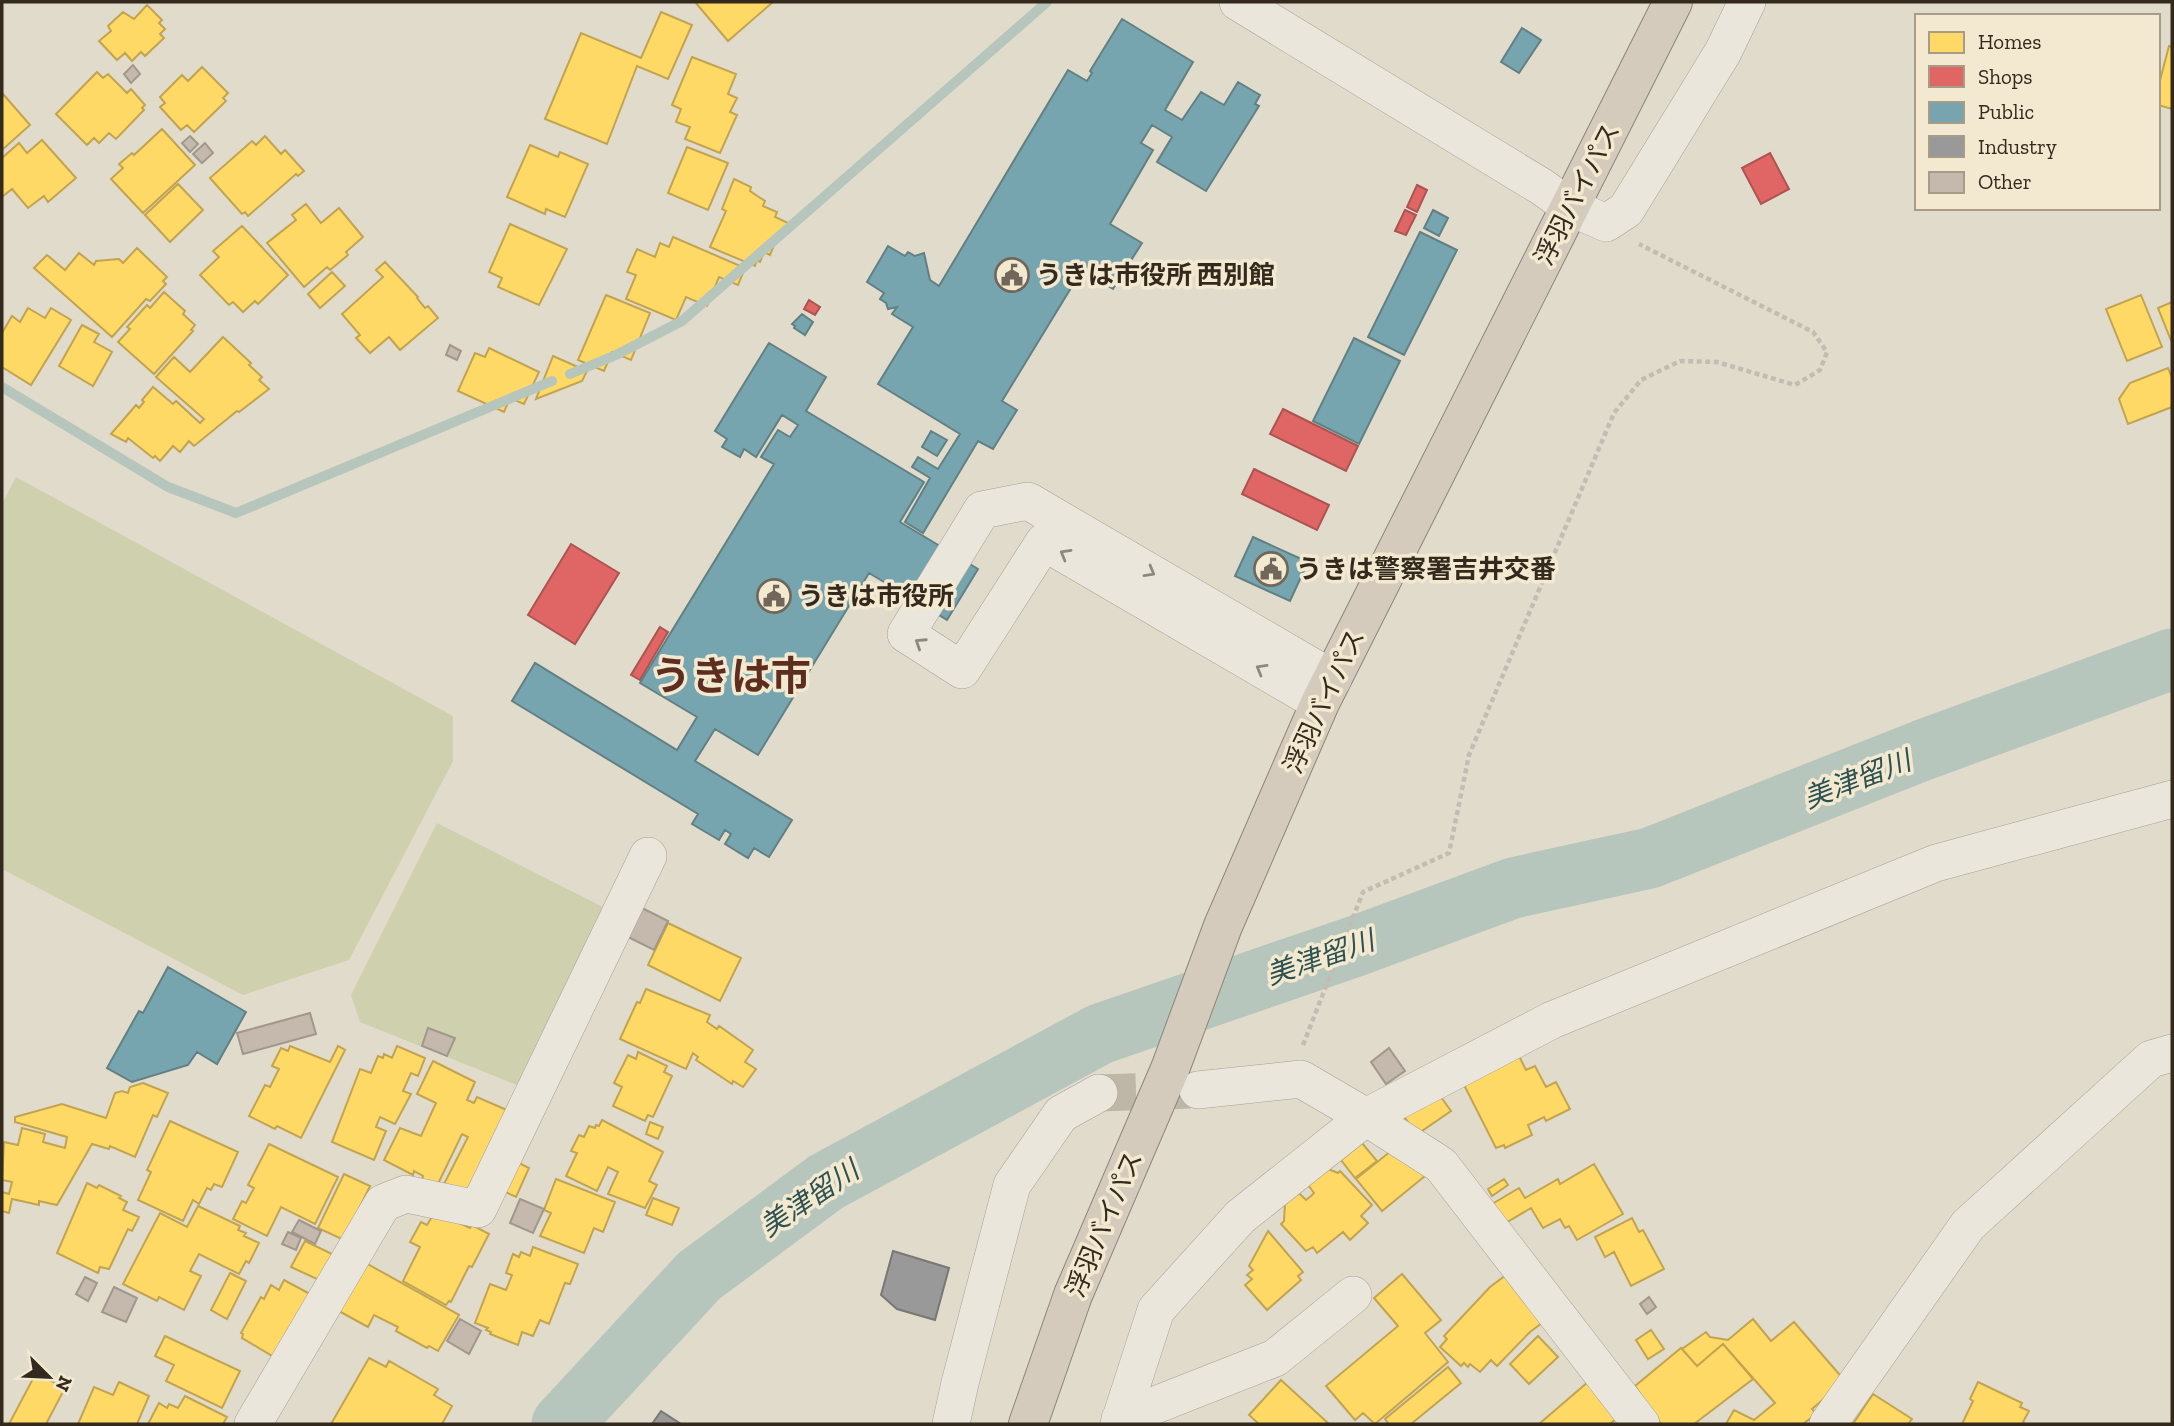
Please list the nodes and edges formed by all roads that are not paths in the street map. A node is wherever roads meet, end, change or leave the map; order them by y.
1 (1238, 2) edge
2 (1673, 2) edge
3 (1747, 2) edge
4 (1570, 207) junction
5 (1327, 691) junction
6 (2172, 799) edge
7 (648, 856) dead end
8 (2172, 1053) edge
9 (1184, 1080) junction
10 (1099, 1093) tunnel mouth
11 (1366, 1117) junction
12 (1353, 1296) dead end
13 (1119, 1422) edge
14 (253, 1424) edge
15 (951, 1424) edge
16 (1028, 1424) edge
17 (1641, 1424) edge
18 (1828, 1424) edge

1 - 4 street
2 - 4 highway, 浮羽バイパス
3 - 4 street
4 - 5 highway, 浮羽バイパス
5 -> 5 street
5 - 9 highway, 浮羽バイパス
6 - 11 street
7 - 14 street
8 - 18 street
9 - 11 street
9 - 16 highway, 浮羽バイパス
10 - 15 street
11 - 13 street
11 - 17 street
12 - 13 street

